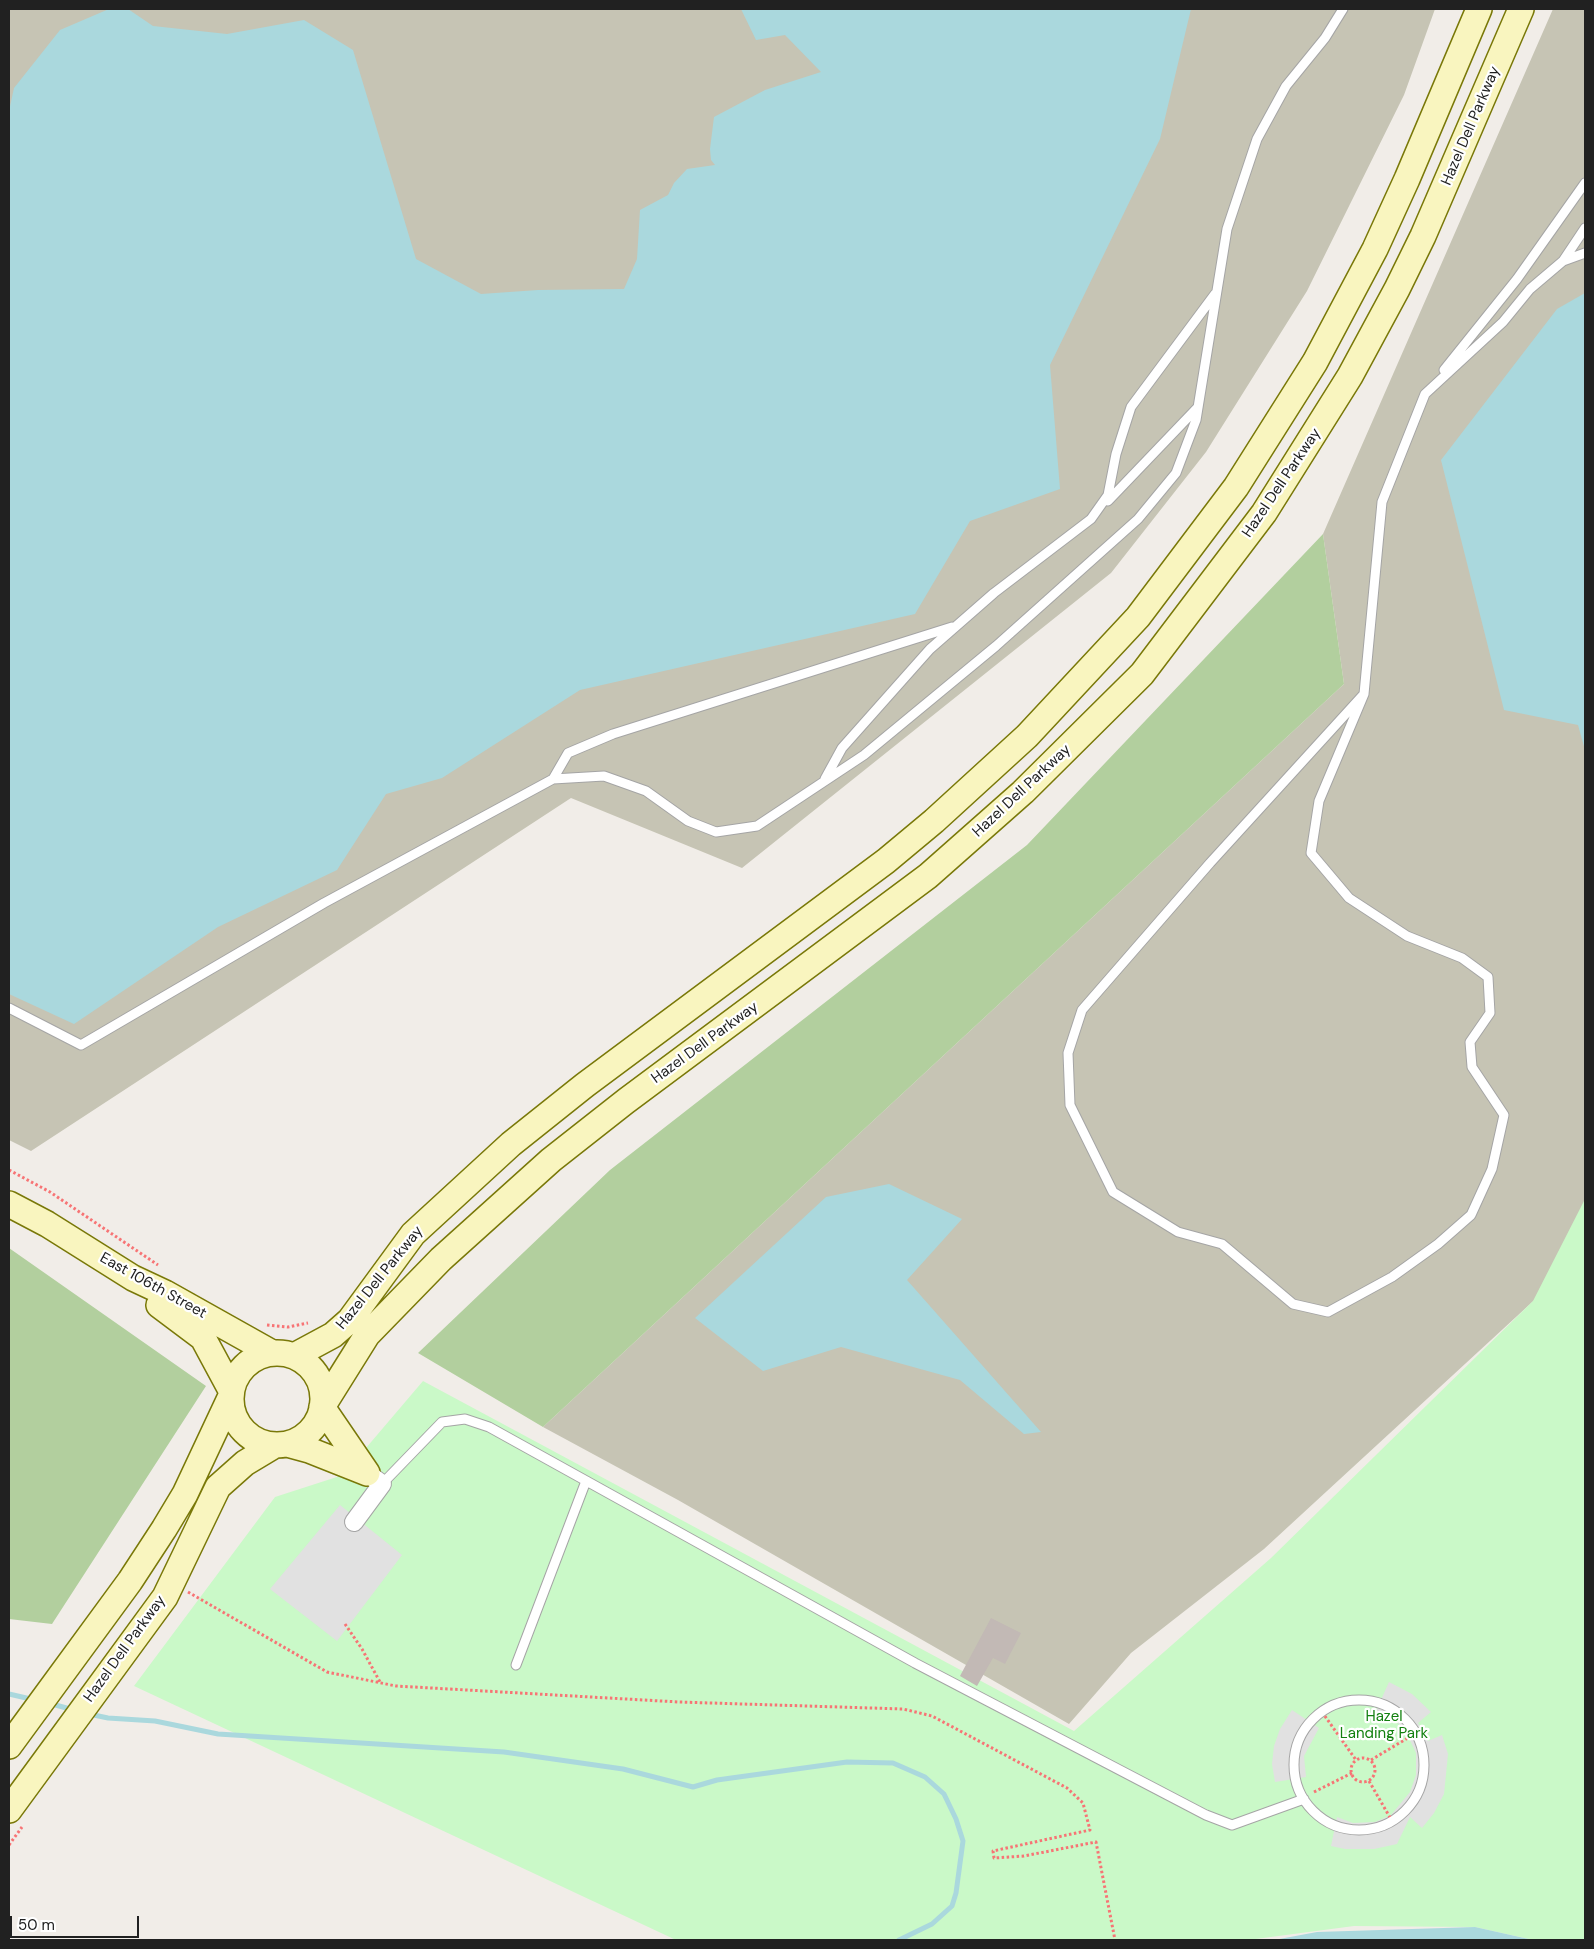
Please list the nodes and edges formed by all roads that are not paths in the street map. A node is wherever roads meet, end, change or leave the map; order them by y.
1 (1343, 9) edge
2 (1479, 9) edge
3 (1521, 9) edge
4 (1585, 183) edge
5 (1585, 228) edge
6 (1585, 253) edge
7 (1563, 261) junction
8 (1217, 292) junction
9 (1425, 394) junction
10 (1198, 407) junction
11 (1091, 519) junction
12 (957, 625) junction
13 (1364, 694) junction
14 (553, 779) junction
15 (823, 782) junction
16 (9, 1008) edge
17 (9, 1204) edge
18 (133, 1278) junction
19 (283, 1354) junction
20 (231, 1393) junction
21 (322, 1407) junction
22 (281, 1444) junction
23 (374, 1479) junction
24 (586, 1481) junction
25 (354, 1522) dead end
26 (516, 1665) dead end
27 (14, 1739) edge
28 (1304, 1798) junction
29 (9, 1810) edge

1 - 8 lane
2 - 19 main road, Hazel Dell Parkway
3 - 21 main road, Hazel Dell Parkway
4 - 9 lane
5 - 7 lane
6 - 7 lane
7 - 9 lane
8 - 10 lane
8 - 11 lane
9 - 13 lane
10 - 11 lane
10 - 15 lane
11 - 12 lane
12 - 14 lane
12 - 15 lane
13 - 13 lane
14 - 15 lane
14 - 16 lane
17 - 18 main road, East 106th Street
18 - 19 main road, East 106th Street
18 - 20 main road
19 - 20 main road
19 - 21 main road
20 - 22 main road
20 - 27 main road
21 - 22 main road
21 - 23 main road
22 - 23 main road
22 - 29 main road, Hazel Dell Parkway
23 - 24 lane
23 - 25 street
24 - 26 lane
24 - 28 lane
28 - 28 lane

